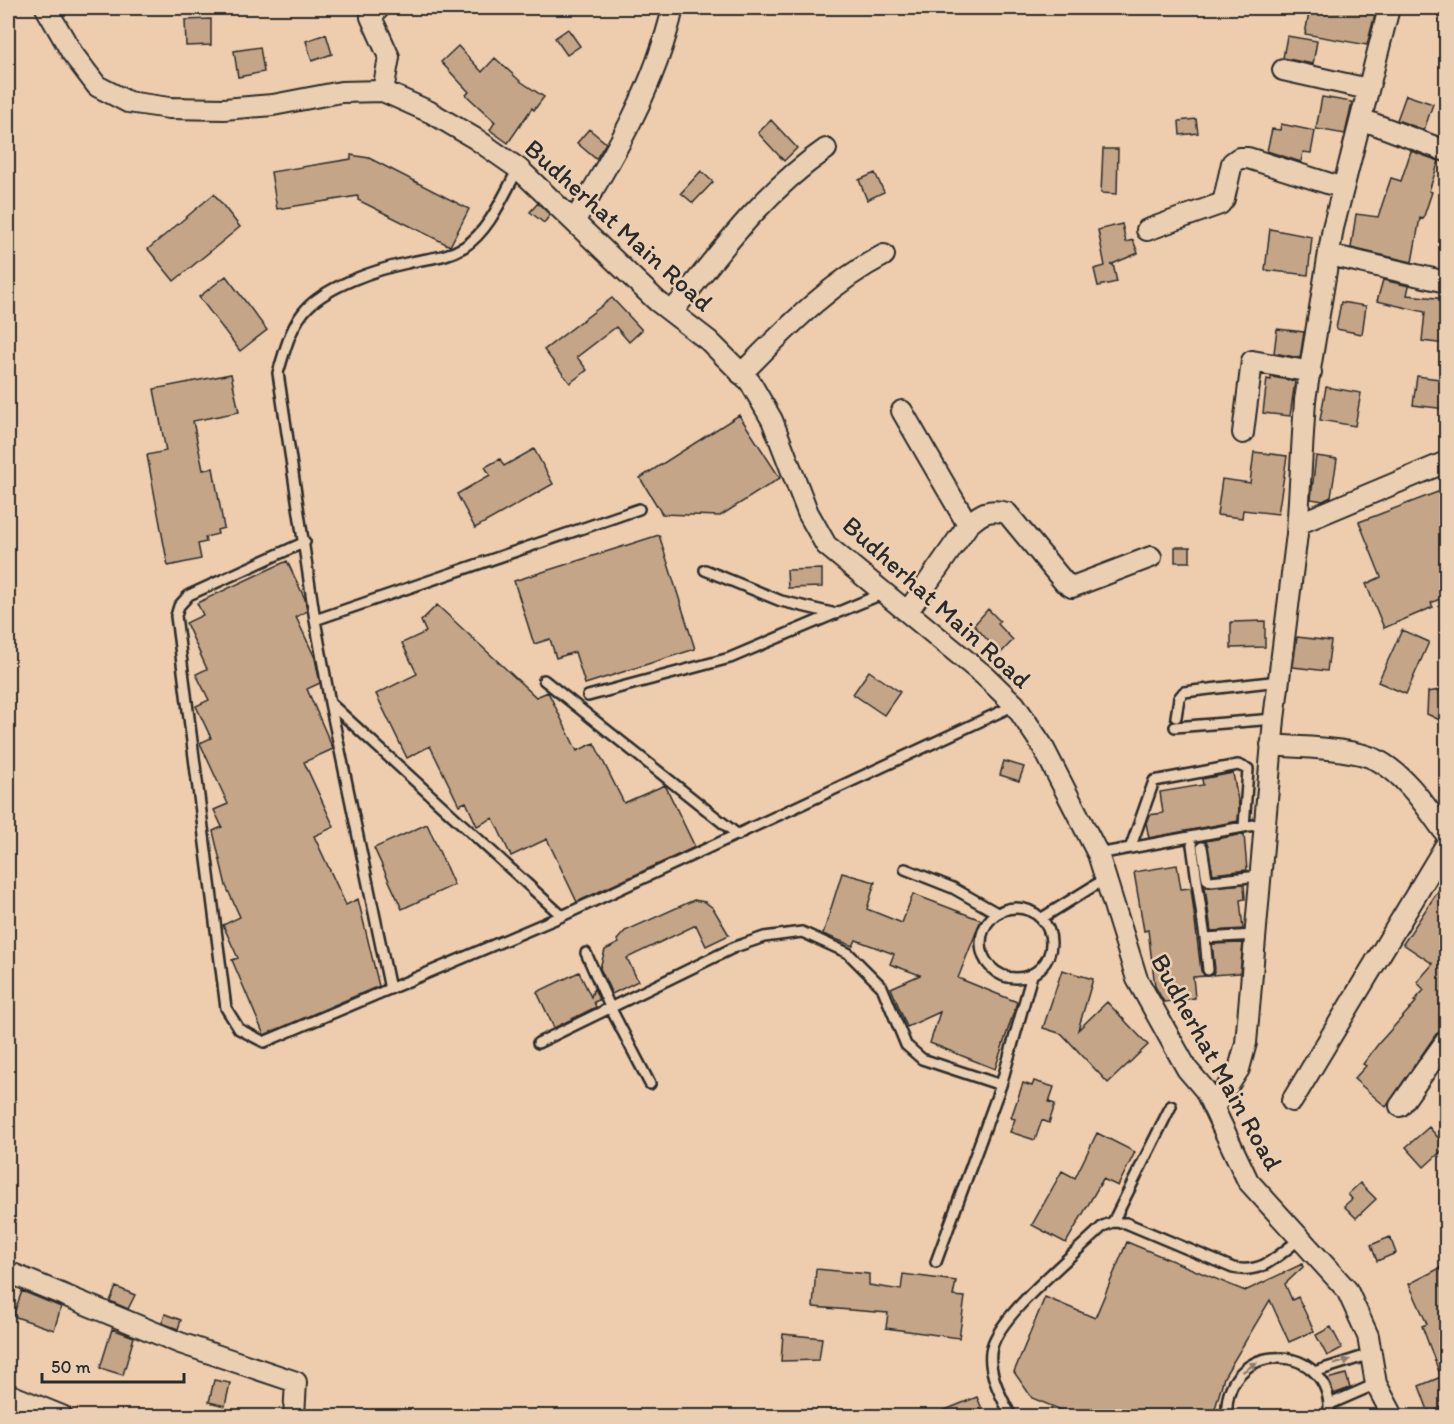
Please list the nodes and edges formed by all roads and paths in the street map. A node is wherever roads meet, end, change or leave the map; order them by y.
1 (46, 8) edge
2 (379, 8) edge
3 (673, 8) edge
4 (1389, 8) edge
5 (1283, 70) dead end
6 (1368, 89) junction
7 (383, 91) junction
8 (1361, 119) junction
9 (826, 149) dead end
10 (1446, 151) edge
11 (519, 169) junction
12 (1343, 188) junction
13 (574, 220) junction
14 (1147, 230) dead end
15 (884, 255) dead end
16 (1330, 255) junction
17 (1446, 282) edge
18 (672, 312) junction
19 (748, 367) junction
20 (1311, 372) junction
21 (902, 411) dead end
22 (1243, 433) dead end
23 (1446, 462) edge
24 (639, 509) dead end
25 (1298, 524) junction
26 (968, 525) junction
27 (305, 542) junction
28 (1151, 557) dead end
29 (705, 570) dead end
30 (884, 593) junction
31 (908, 611) junction
32 (836, 614) junction
33 (315, 620) junction
34 (544, 680) dead end
35 (1280, 681) junction
36 (588, 696) dead end
37 (330, 703) junction
38 (1015, 705) junction
39 (1176, 717) dead end
40 (1274, 719) junction
41 (1175, 727) dead end
42 (1271, 746) junction
43 (1265, 824) junction
44 (1245, 827) junction
45 (1446, 834) edge
46 (738, 835) junction
47 (1446, 845) edge
48 (1131, 846) junction
49 (1098, 854) junction
50 (905, 869) dead end
51 (1260, 876) junction
52 (1105, 879) junction
53 (997, 913) junction
54 (562, 916) junction
55 (1042, 918) junction
56 (1255, 935) junction
57 (1205, 938) junction
58 (586, 953) dead end
59 (1208, 970) dead end
60 (1032, 975) junction
61 (390, 989) junction
62 (610, 1007) junction
63 (1446, 1041) edge
64 (538, 1043) dead end
65 (650, 1084) dead end
66 (1001, 1085) junction
67 (1292, 1101) dead end
68 (1171, 1106) dead end
69 (1400, 1106) dead end
70 (1214, 1107) junction
71 (1113, 1222) junction
72 (1300, 1239) junction
73 (936, 1262) dead end
74 (8, 1272) edge
75 (1371, 1354) junction
76 (1314, 1372) junction
77 (1376, 1384) junction
78 (8, 1394) edge
79 (1330, 1404) junction
80 (62, 1416) edge
81 (294, 1416) edge
82 (1011, 1416) edge
83 (1227, 1416) edge
84 (1329, 1416) edge
85 (1393, 1416) edge

1 - 7 street, Budherhat Main Road
2 - 7 street
3 - 13 street
4 - 6 street
5 - 6 street
6 - 8 street
7 - 11 street, Budherhat Main Road
8 - 10 street
8 - 12 street
9 - 18 street
11 - 13 street, Budherhat Main Road
11 - 27 lane
12 - 14 street
12 - 16 street
13 - 18 street, Budherhat Main Road
15 - 19 street
16 - 17 street
16 - 20 street
18 - 19 street, Budherhat Main Road
19 - 30 street, Budherhat Main Road
20 - 22 street
20 - 25 street
21 - 26 street
23 - 25 street
24 - 33 lane
25 - 35 street
26 - 28 street
26 - 31 street
27 - 33 lane
27 - 61 lane
29 - 32 lane
30 - 31 street, Budherhat Main Road
30 - 32 lane
31 - 38 street, Budherhat Main Road
32 - 36 lane
33 - 37 lane
34 - 46 lane
35 - 39 lane
35 - 40 street
37 - 54 lane
37 - 61 lane
38 - 46 lane
38 - 49 street, Budherhat Main Road
40 - 41 lane
40 - 42 street
42 - 43 street
42 - 45 street
43 - 44 lane
43 - 51 street
44 - 48 lane
44 - 48 lane
46 - 54 lane
47 - 67 street
48 - 49 lane
49 - 52 street, Budherhat Main Road
50 - 53 lane
51 - 56 street
51 - 57 lane
52 - 55 lane
52 - 70 street, Budherhat Main Road
53 - 55 lane
53 - 60 lane
54 - 61 lane
55 - 60 lane
56 - 57 lane
56 - 70 street
57 - 59 lane
58 - 62 lane
60 - 66 lane
62 - 64 lane
62 - 65 lane
62 - 66 lane
63 - 69 street
66 - 73 lane
68 - 71 lane
70 - 72 street, Budherhat Main Road
71 - 72 lane
71 - 82 lane
72 - 75 street, Budherhat Main Road
74 - 81 street
76 -> 75 lane
75 - 77 street, Budherhat Main Road
76 - 79 lane
83 -> 76 lane
77 - 79 lane
77 - 85 street, Budherhat Main Road
78 - 80 street
79 - 84 lane

